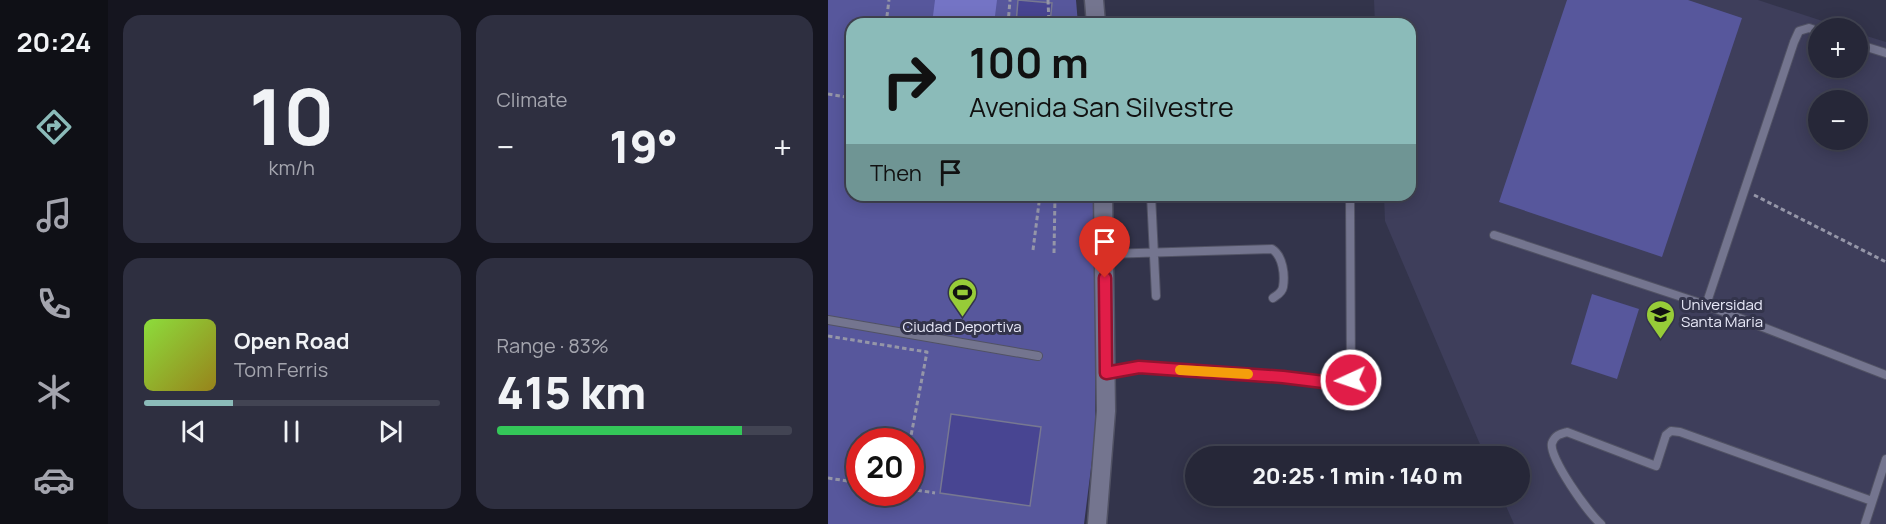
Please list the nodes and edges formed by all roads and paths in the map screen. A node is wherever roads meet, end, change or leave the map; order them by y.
1 (889, 0) edge
2 (1010, 0) edge
3 (1048, 0) edge
4 (1094, 0) edge
5 (887, 18) edge
6 (1008, 18) edge
7 (1049, 18) edge
8 (1096, 18) edge
9 (1808, 28) edge
10 (1868, 47) edge
11 (1886, 53) edge
12 (828, 94) edge
13 (846, 97) edge
14 (1746, 191) junction
15 (1039, 201) edge
16 (1055, 201) edge
17 (1103, 201) edge
18 (1151, 201) edge
19 (1350, 201) edge
20 (1494, 235) dead end
21 (1034, 250) dead end
22 (1054, 253) dead end
23 (1154, 253) junction
24 (1105, 255) junction
25 (1886, 262) edge
26 (1156, 296) dead end
27 (1273, 298) dead end
28 (1706, 305) junction
29 (828, 320) edge
30 (828, 336) edge
31 (1038, 356) dead end
32 (1106, 373) junction
33 (1886, 375) edge
34 (912, 428) edge
35 (1886, 459) edge
36 (828, 478) edge
37 (846, 481) edge
38 (924, 491) edge
39 (935, 493) dead end
40 (1872, 501) junction
41 (1097, 524) edge
42 (1601, 524) edge
43 (1864, 524) edge

1 - 5 path
2 - 6 path
3 - 7 path
4 - 8 street
9 - 14 lane
10 - 11 lane
12 - 13 path
14 - 25 path
14 - 28 lane
15 - 21 path
16 - 22 path
17 - 24 street
18 - 23 lane
19 - 32 lane
20 - 28 lane
23 - 24 lane
23 - 26 lane
23 - 27 lane
24 - 32 street
28 - 33 lane
29 - 31 lane
30 - 34 path
32 - 41 street
35 - 40 lane
36 - 37 path
38 - 39 path
40 - 42 lane
40 - 43 lane

